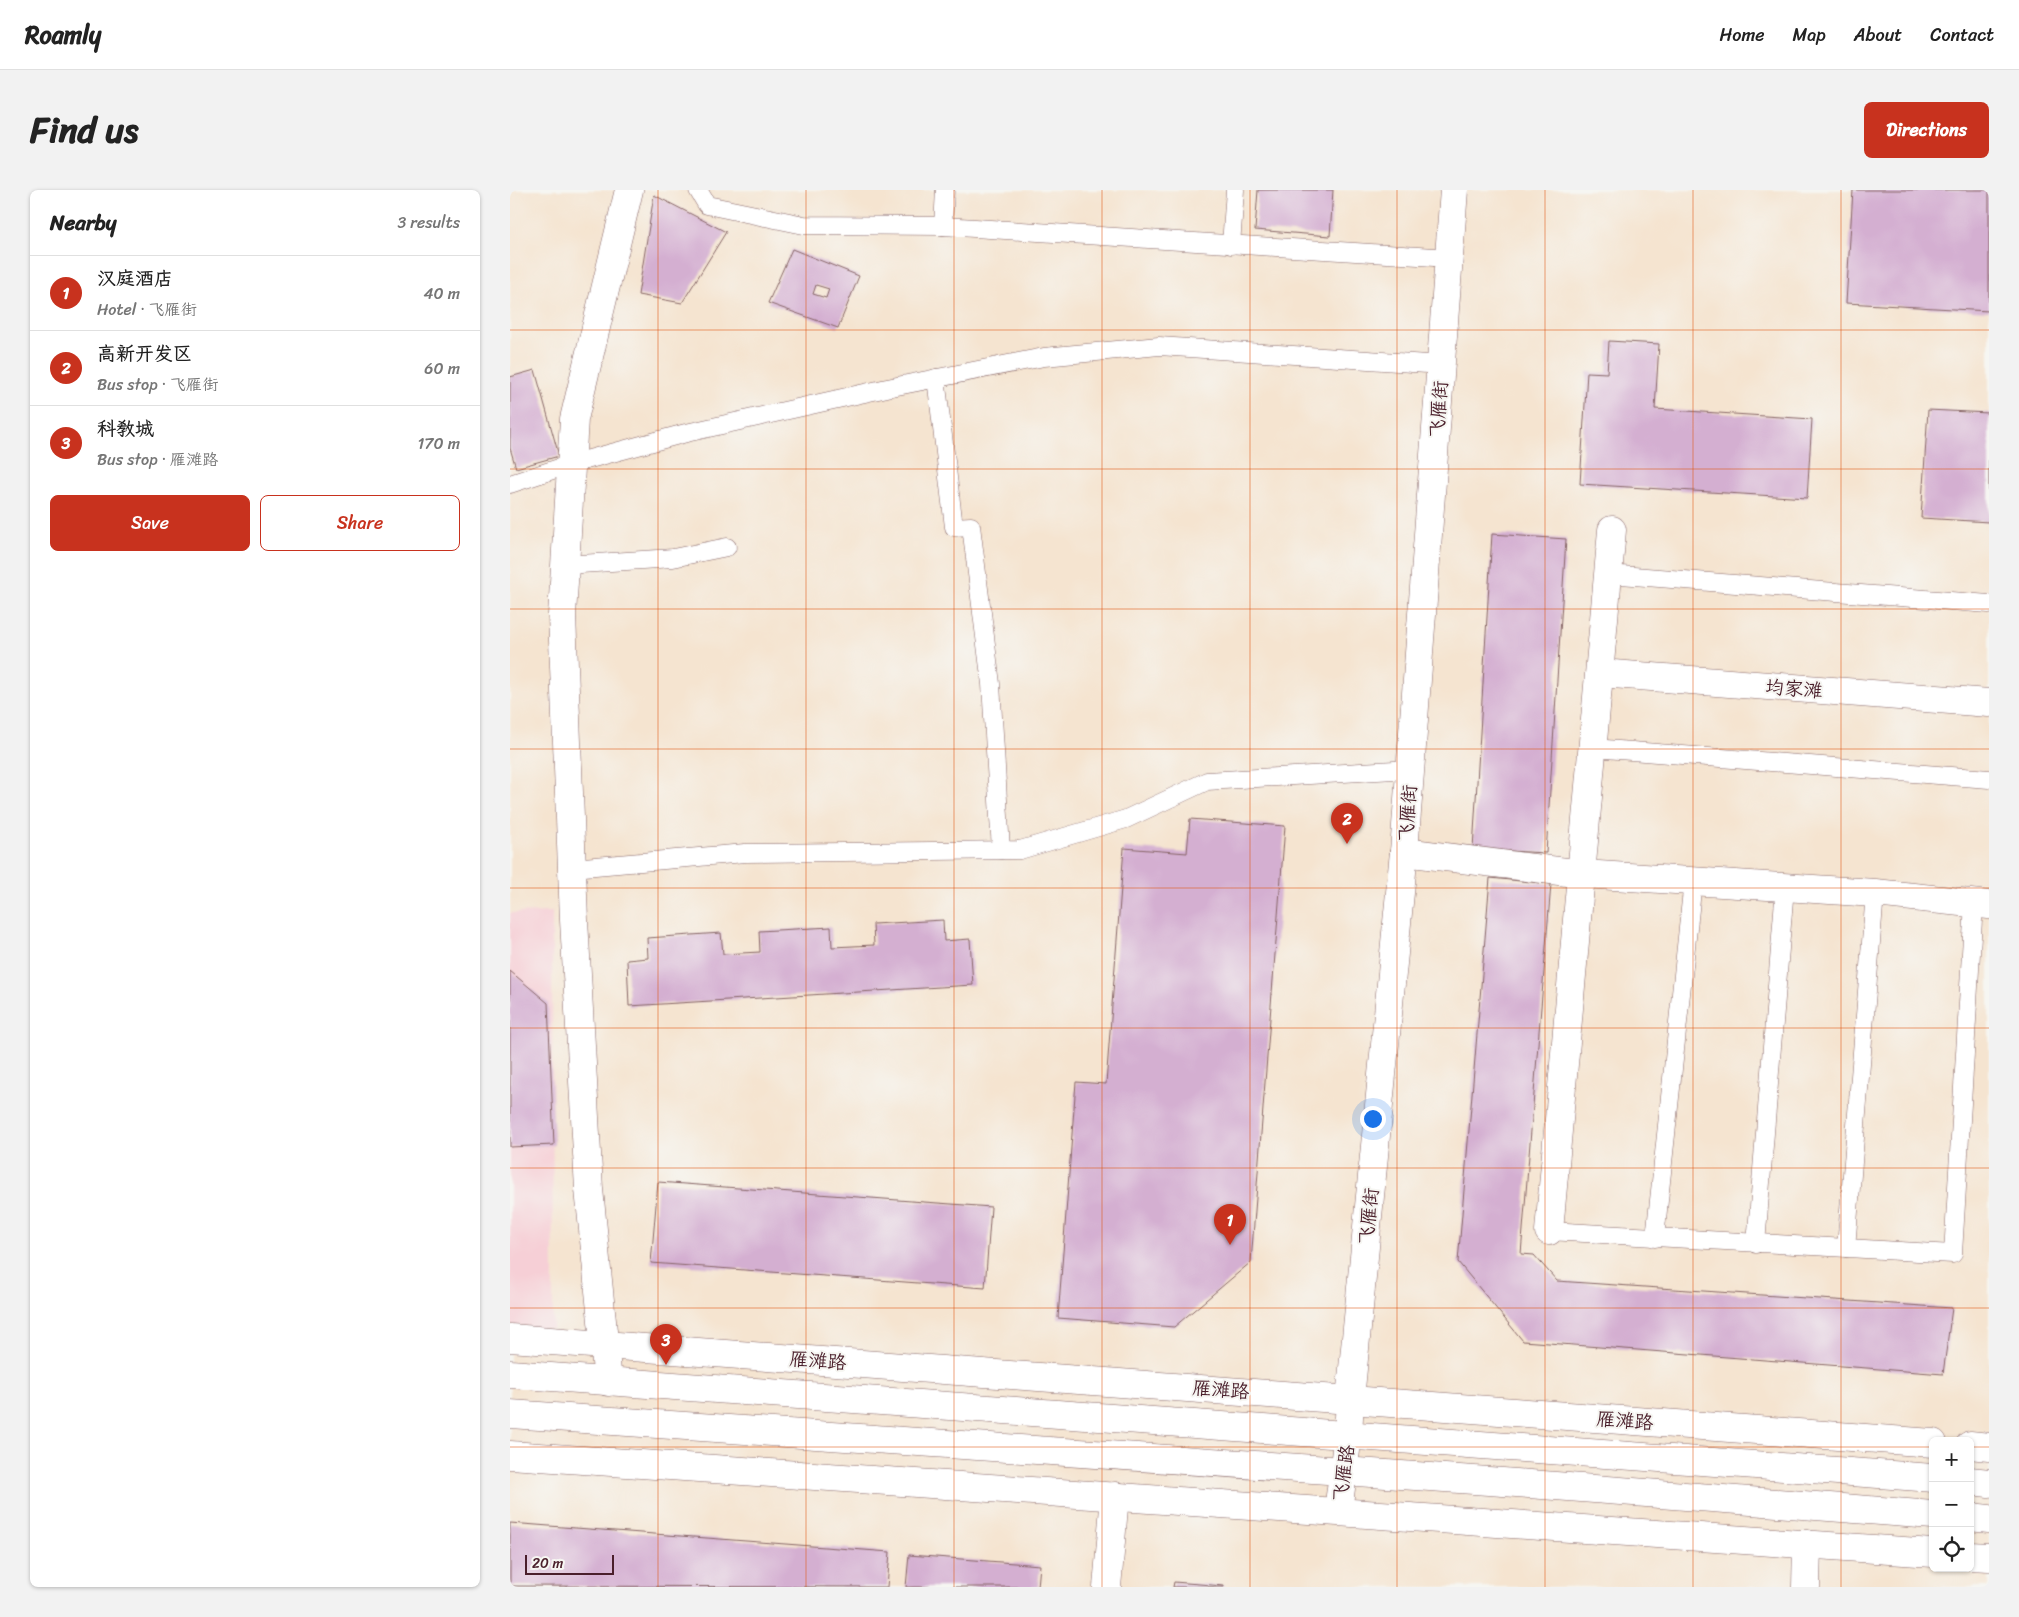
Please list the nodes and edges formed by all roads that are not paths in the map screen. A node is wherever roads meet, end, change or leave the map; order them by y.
1 (629, 190) edge
2 (698, 190) edge
3 (946, 190) edge
4 (1235, 190) edge
5 (1454, 190) edge
6 (943, 226) junction
7 (1231, 245) junction
8 (1450, 258) junction
9 (1442, 365) junction
10 (936, 378) junction
11 (571, 464) junction
12 (510, 484) edge
13 (1612, 530) dead end
14 (727, 546) dead end
15 (565, 565) junction
16 (1608, 574) junction
17 (1989, 604) edge
18 (1600, 673) junction
19 (1989, 703) edge
20 (1594, 748) junction
21 (1410, 769) junction
22 (1989, 779) edge
23 (1001, 850) junction
24 (1404, 852) junction
25 (572, 868) junction
26 (1583, 874) junction
27 (1693, 881) junction
28 (1785, 887) junction
29 (1875, 893) junction
30 (1984, 909) edge
31 (1549, 1231) joint
32 (1655, 1238) junction
33 (1756, 1244) junction
34 (1846, 1248) junction
35 (510, 1338) edge
36 (604, 1344) junction
37 (510, 1374) edge
38 (608, 1382) junction
39 (1350, 1399) junction
40 (510, 1414) edge
41 (1348, 1435) junction
42 (1929, 1442) edge
43 (1974, 1445) edge
44 (1989, 1447) edge
45 (510, 1455) edge
46 (1344, 1471) junction
47 (1929, 1478) edge
48 (1974, 1481) edge
49 (1989, 1483) edge
50 (1116, 1496) junction
51 (1338, 1511) junction
52 (1929, 1514) edge
53 (1974, 1517) edge
54 (1989, 1519) edge
55 (1808, 1544) junction
56 (1929, 1553) edge
57 (1974, 1556) edge
58 (1989, 1557) edge
59 (1107, 1587) edge
60 (1806, 1587) edge

1 - 11 street
2 - 6 lane
3 - 6 lane
4 - 7 lane
5 - 8 street, 飞雁街
6 - 7 lane
7 - 8 lane
8 - 9 street, 飞雁街
9 - 10 lane
9 - 21 street, 飞雁街
10 - 11 lane
10 - 23 lane
11 - 12 lane
11 - 15 street
13 - 16 street
14 - 15 lane
15 - 25 street
16 - 17 lane
16 - 18 street
18 - 19 street, 均家滩
18 - 20 street
20 - 22 lane
20 - 26 street
21 - 23 lane
21 - 24 street, 飞雁街
23 - 25 lane
24 - 26 street
24 - 39 street, 飞雁街
25 - 36 street
26 - 27 street
26 - 31 street
27 - 28 street
27 - 32 lane
28 - 29 street
28 - 33 lane
29 - 30 street
29 - 34 lane
30 - 34 lane
31 - 32 lane
32 - 33 lane
33 - 34 lane
35 - 36 street, 雁滩路
36 - 38 street
36 - 39 street, 雁滩路
37 - 38 street, 雁滩路
38 - 41 street, 雁滩路
39 - 41 street, 飞雁街
39 - 42 street, 雁滩路
40 - 46 street
41 - 46 street, 飞雁路
41 - 47 street, 雁滩路
43 - 44 street
45 - 50 street
46 - 51 street, 飞雁路
46 - 52 street
48 - 49 street
50 - 51 street
50 - 59 street
51 - 55 street
53 - 54 street
55 - 56 street
55 - 60 street
57 - 58 street

